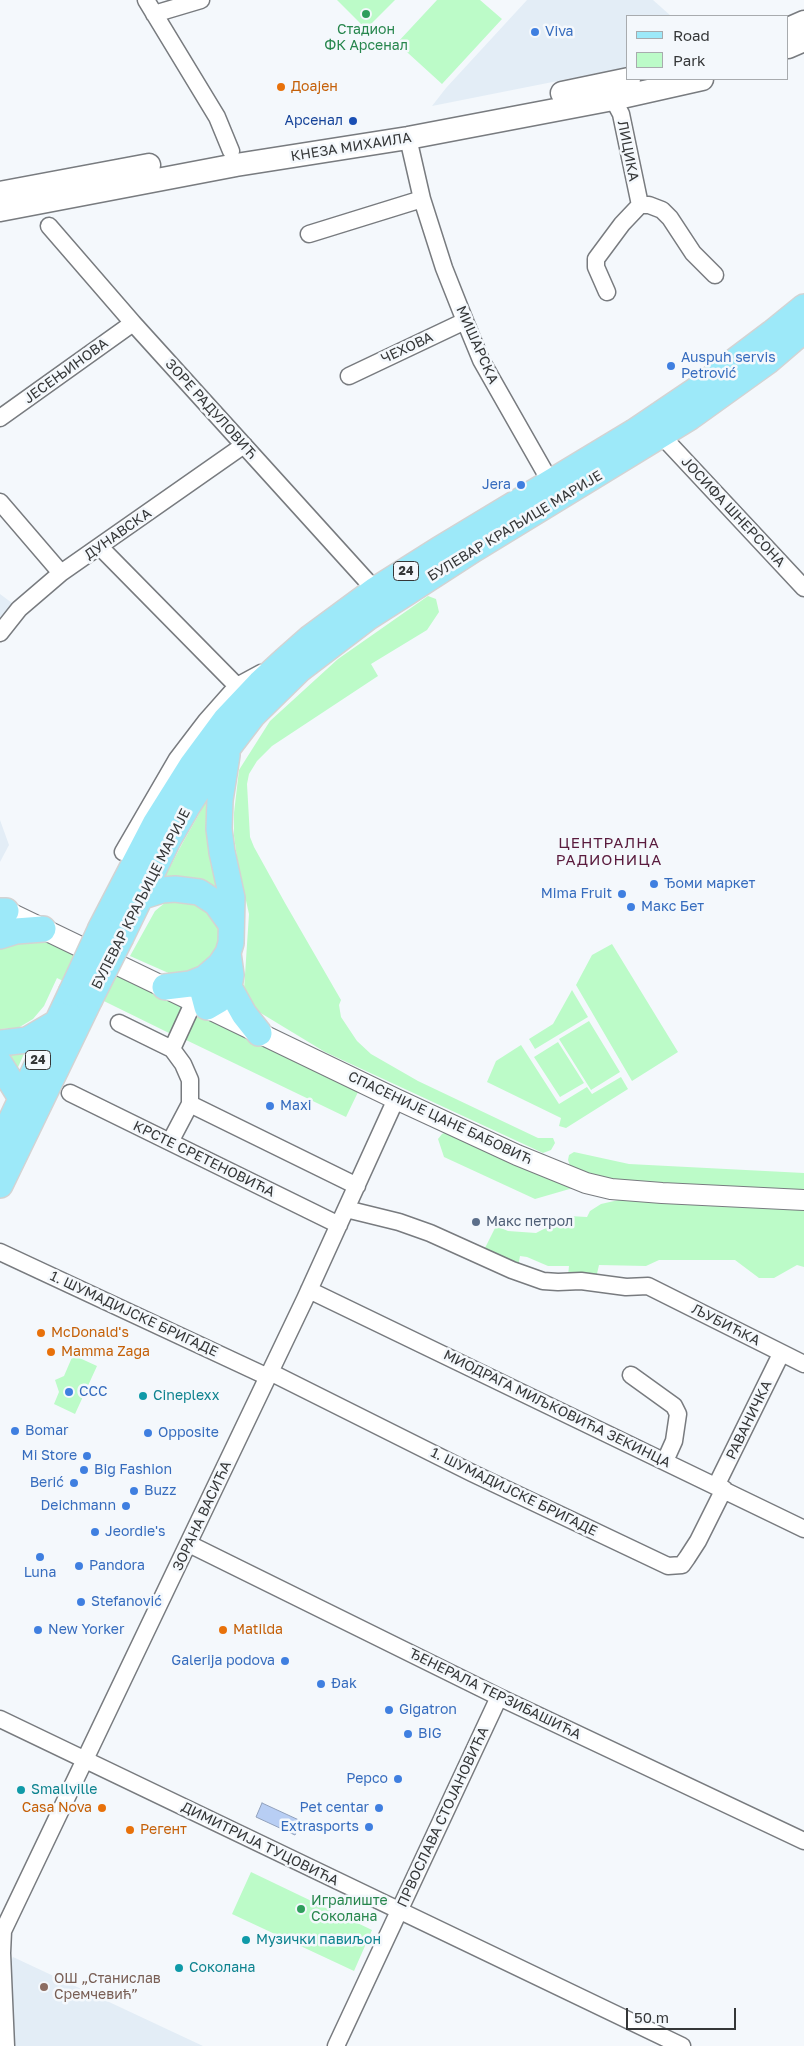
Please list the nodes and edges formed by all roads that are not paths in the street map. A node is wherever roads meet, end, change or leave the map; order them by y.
1 (146, 0) edge
2 (201, 0) edge
3 (154, 14) junction
4 (804, 22) edge
5 (789, 29) edge
6 (804, 40) edge
7 (789, 47) edge
8 (626, 80) edge
9 (698, 80) edge
10 (613, 99) junction
11 (408, 138) junction
12 (231, 151) junction
13 (0, 193) edge
14 (422, 199) junction
15 (640, 205) junction
16 (0, 210) edge
17 (49, 226) dead end
18 (309, 234) dead end
19 (715, 275) dead end
20 (607, 292) dead end
21 (804, 307) edge
22 (465, 321) junction
23 (133, 323) junction
24 (804, 330) edge
25 (349, 376) dead end
26 (0, 418) edge
27 (662, 436) junction
28 (244, 445) junction
29 (551, 483) junction
30 (0, 502) edge
31 (100, 547) junction
32 (61, 573) junction
33 (804, 588) edge
34 (375, 590) junction
35 (0, 633) edge
36 (285, 660) junction
37 (238, 686) junction
38 (229, 744) junction
39 (123, 852) dead end
40 (140, 898) junction
41 (2, 910) edge
42 (231, 924) junction
43 (43, 929) junction
44 (111, 933) junction
45 (0, 936) edge
46 (228, 953) junction
47 (205, 978) junction
48 (165, 987) junction
49 (229, 987) junction
50 (80, 997) junction
51 (200, 1004) junction
52 (56, 1023) junction
53 (119, 1023) dead end
54 (259, 1033) junction
55 (0, 1042) edge
56 (172, 1049) junction
57 (0, 1064) edge
58 (70, 1093) dead end
59 (20, 1098) junction
60 (396, 1099) junction
61 (190, 1104) junction
62 (170, 1142) junction
63 (0, 1144) edge
64 (0, 1185) edge
65 (357, 1186) junction
66 (804, 1200) edge
67 (346, 1209) junction
68 (339, 1225) junction
69 (0, 1252) edge
70 (310, 1290) junction
71 (781, 1354) junction
72 (804, 1364) edge
73 (269, 1374) junction
74 (631, 1375) dead end
75 (665, 1461) junction
76 (720, 1488) junction
77 (804, 1528) edge
78 (189, 1544) junction
79 (499, 1697) junction
80 (0, 1718) edge
81 (84, 1760) junction
82 (804, 1840) edge
83 (399, 1910) junction
84 (1, 1931) edge
85 (6, 2046) edge
86 (336, 2046) edge
87 (682, 2046) edge

1 - 3 street
2 - 3 street
3 - 12 street
4 - 5 main road
6 - 7 main road
8 - 12 main road, КНЕЗА МИХАИЛА
9 - 10 main road, КНЕЗА МИХАИЛА
10 - 11 main road, КНЕЗА МИХАИЛА
10 - 15 street, ЛИЦИКА
11 - 14 street, МИШАРСКА
11 - 16 main road, КНЕЗА МИХАИЛА
12 - 13 main road, КНЕЗА МИХАИЛА
14 - 18 street
14 - 22 street, МИШАРСКА
15 - 19 street
15 - 20 street
17 - 23 street, ЗОРЕ РАДУЛОВИЋ
21 - 29 main road, БУЛЕВАР КРАЉИЦЕ МАРИЈЕ / 24
22 - 25 street, ЧЕХОВА
22 - 29 street, МИШАРСКА
23 - 26 street, ЈЕСЕЊИНОВА
23 - 28 street, ЗОРЕ РАДУЛОВИЋ
24 - 27 main road, БУЛЕВАР КРАЉИЦЕ МАРИЈЕ / 24
27 - 33 street, ЈОСИФА ШНЕРСОНА
27 - 38 main road, БУЛЕВАР КРАЉИЦЕ МАРИЈЕ / 24
28 - 31 street, ДУНАВСКА
28 - 34 street, ЗОРЕ РАДУЛОВИЋ
29 - 34 main road, БУЛЕВАР КРАЉИЦЕ МАРИЈЕ / 24
30 - 32 street
31 - 32 street, ДУНАВСКА
31 - 37 street
32 - 35 street, ДУНАВСКА
34 - 36 main road, БУЛЕВАР КРАЉИЦЕ МАРИЈЕ / 24
36 - 37 street
36 - 44 main road, БУЛЕВАР КРАЉИЦЕ МАРИЈЕ / 24
37 - 39 street
38 - 40 main road, БУЛЕВАР КРАЉИЦЕ МАРИЈЕ / 24
38 - 42 main road
40 - 42 main road
40 - 44 main road, БУЛЕВАР КРАЉИЦЕ МАРИЈЕ / 24
41 - 43 street, СПАСЕНИЈЕ ЦАНЕ БАБОВИЋ
42 - 46 main road
43 - 45 main road
43 - 48 street, СПАСЕНИЈЕ ЦАНЕ БАБОВИЋ
44 - 50 main road, БУЛЕВАР КРАЉИЦЕ МАРИЈЕ / 24, bridge
46 - 47 main road
46 - 49 main road
47 - 48 main road
47 - 51 main road
48 - 51 street, СПАСЕНИЈЕ ЦАНЕ БАБОВИЋ
49 - 51 main road
49 - 54 main road
50 - 52 main road, БУЛЕВАР КРАЉИЦЕ МАРИЈЕ / 24
50 - 64 main road, БУЛЕВАР КРАЉИЦЕ МАРИЈЕ / 24
51 - 54 street, СПАСЕНИЈЕ ЦАНЕ БАБОВИЋ
51 - 56 street
52 - 55 main road
52 - 59 main road, БУЛЕВАР КРАЉИЦЕ МАРИЈЕ / 24
53 - 56 street
54 - 60 street, СПАСЕНИЈЕ ЦАНЕ БАБОВИЋ
56 - 61 street
57 - 59 main road
58 - 62 street, КРСТЕ СРЕТЕНОВИЋА
59 - 63 main road, БУЛЕВАР КРАЉИЦЕ МАРИЈЕ / 24
60 - 65 street, ЗОРАНА ВАСИЋА
60 - 66 street, СПАСЕНИЈЕ ЦАНЕ БАБОВИЋ
61 - 62 street
61 - 65 street
62 - 68 street, КРСТЕ СРЕТЕНОВИЋА
65 - 67 street, ЗОРАНА ВАСИЋА
67 - 68 street, ЗОРАНА ВАСИЋА
67 - 71 street, ЉУБИЋКА
68 - 70 street, ЗОРАНА ВАСИЋА
69 - 73 street, 1. ШУМАДИЈСКЕ БРИГАДЕ
70 - 73 street, ЗОРАНА ВАСИЋА
70 - 75 street, МИОДРАГА МИЉКОВИЋА ЗЕКИНЦА
71 - 72 street, ЉУБИЋКА
71 - 76 street, РАВАНИЧКА
73 - 76 street, 1. ШУМАДИЈСКЕ БРИГАДЕ
73 - 78 street, ЗОРАНА ВАСИЋА
74 - 75 street
75 - 76 street, МИОДРАГА МИЉКОВИЋА ЗЕКИНЦА
76 - 77 street, МИОДРАГА МИЉКОВИЋА ЗЕКИНЦА
78 - 79 street, ЂЕНЕРАЛА ТЕРЗИБАШИЋА
78 - 81 street, ЗОРАНА ВАСИЋА
79 - 82 street, ЂЕНЕРАЛА ТЕРЗИБАШИЋА
79 - 83 street, ПРВОСЛАВА СТОЈАНОВИЋА
80 - 81 street, ДИМИТРИЈА ТУЦОВИЋА
81 - 83 street, ДИМИТРИЈА ТУЦОВИЋА
81 - 84 street, ЗОРАНА ВАСИЋА
83 - 86 street, ПРВОСЛАВА СТОЈАНОВИЋА
83 - 87 street, ДИМИТРИЈА ТУЦОВИЋА
84 - 85 street

